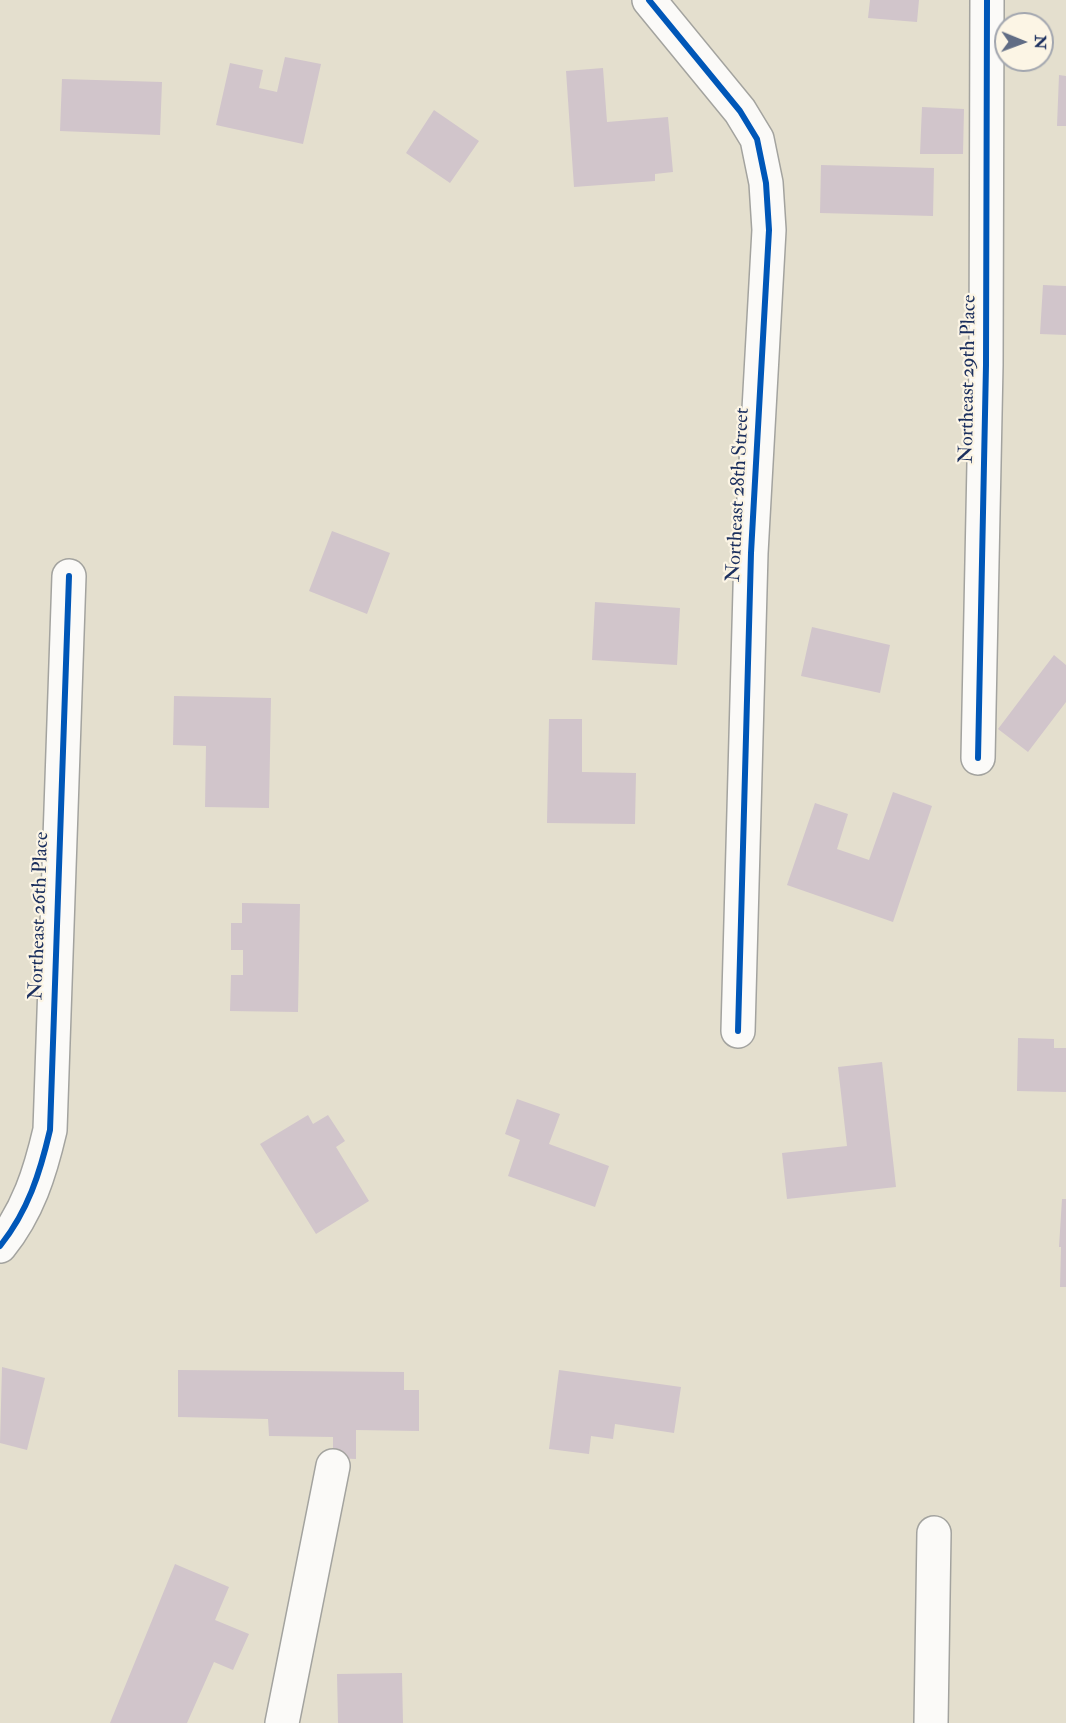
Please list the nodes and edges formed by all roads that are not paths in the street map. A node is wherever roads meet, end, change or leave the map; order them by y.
1 (649, 0) edge
2 (987, 0) edge
3 (69, 576) dead end
4 (978, 758) dead end
5 (738, 1031) dead end
6 (0, 1246) edge
7 (333, 1466) dead end
8 (934, 1533) dead end
9 (282, 1723) edge
10 (931, 1723) edge

1 - 5 street, Northeast 28th Street
2 - 4 street, Northeast 29th Place
3 - 6 street, Northeast 26th Place
7 - 9 street
8 - 10 street

